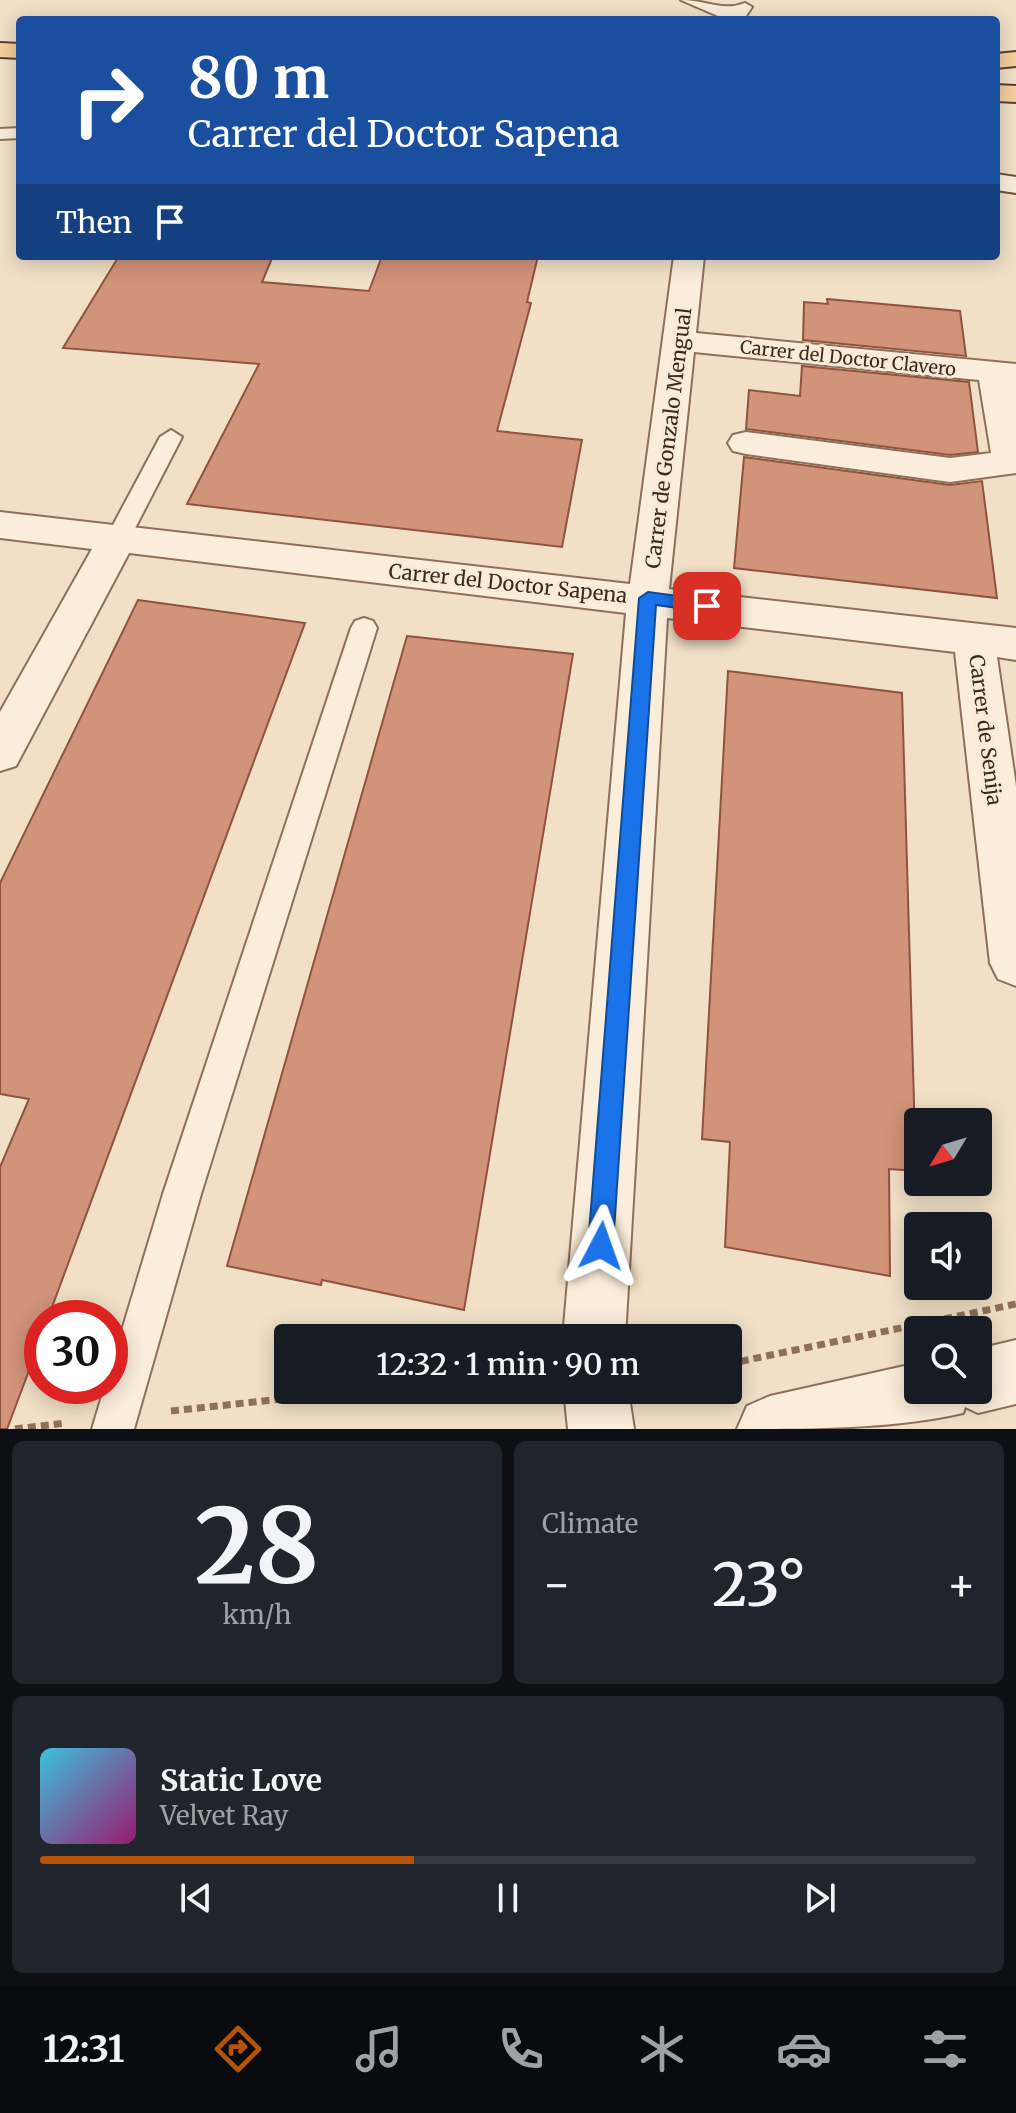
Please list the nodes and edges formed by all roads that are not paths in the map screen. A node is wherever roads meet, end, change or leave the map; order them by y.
1 (688, 0) edge
2 (745, 7) dead end
3 (689, 260) edge
4 (681, 341) junction
5 (1005, 373) edge
6 (171, 437) dead end
7 (746, 443) dead end
8 (1014, 461) edge
9 (0, 525) edge
10 (117, 540) junction
11 (648, 598) junction
12 (364, 628) dead end
13 (995, 642) edge
14 (0, 753) edge
15 (1016, 963) edge
16 (595, 1324) edge
17 (1016, 1372) edge
18 (992, 1378) edge
19 (904, 1398) edge
20 (598, 1404) edge
21 (114, 1423) edge
22 (601, 1429) edge
23 (770, 1429) edge

1 - 2 lane
3 - 4 street, Carrer de Gonzalo Mengual
4 - 5 street, Carrer del Doctor Clavero
4 - 11 street, Carrer de Gonzalo Mengual
5 - 8 street
6 - 10 lane
7 - 8 street
9 - 10 street, Carrer del Doctor Sapena
10 - 11 street, Carrer del Doctor Sapena
10 - 14 street
11 - 13 street, Carrer del Doctor Sapena
11 - 16 street, Carrer de Gonzalo Mengual
12 - 21 lane
13 - 15 street, Carrer de Senija
17 - 18 street
19 - 23 street
20 - 22 street

